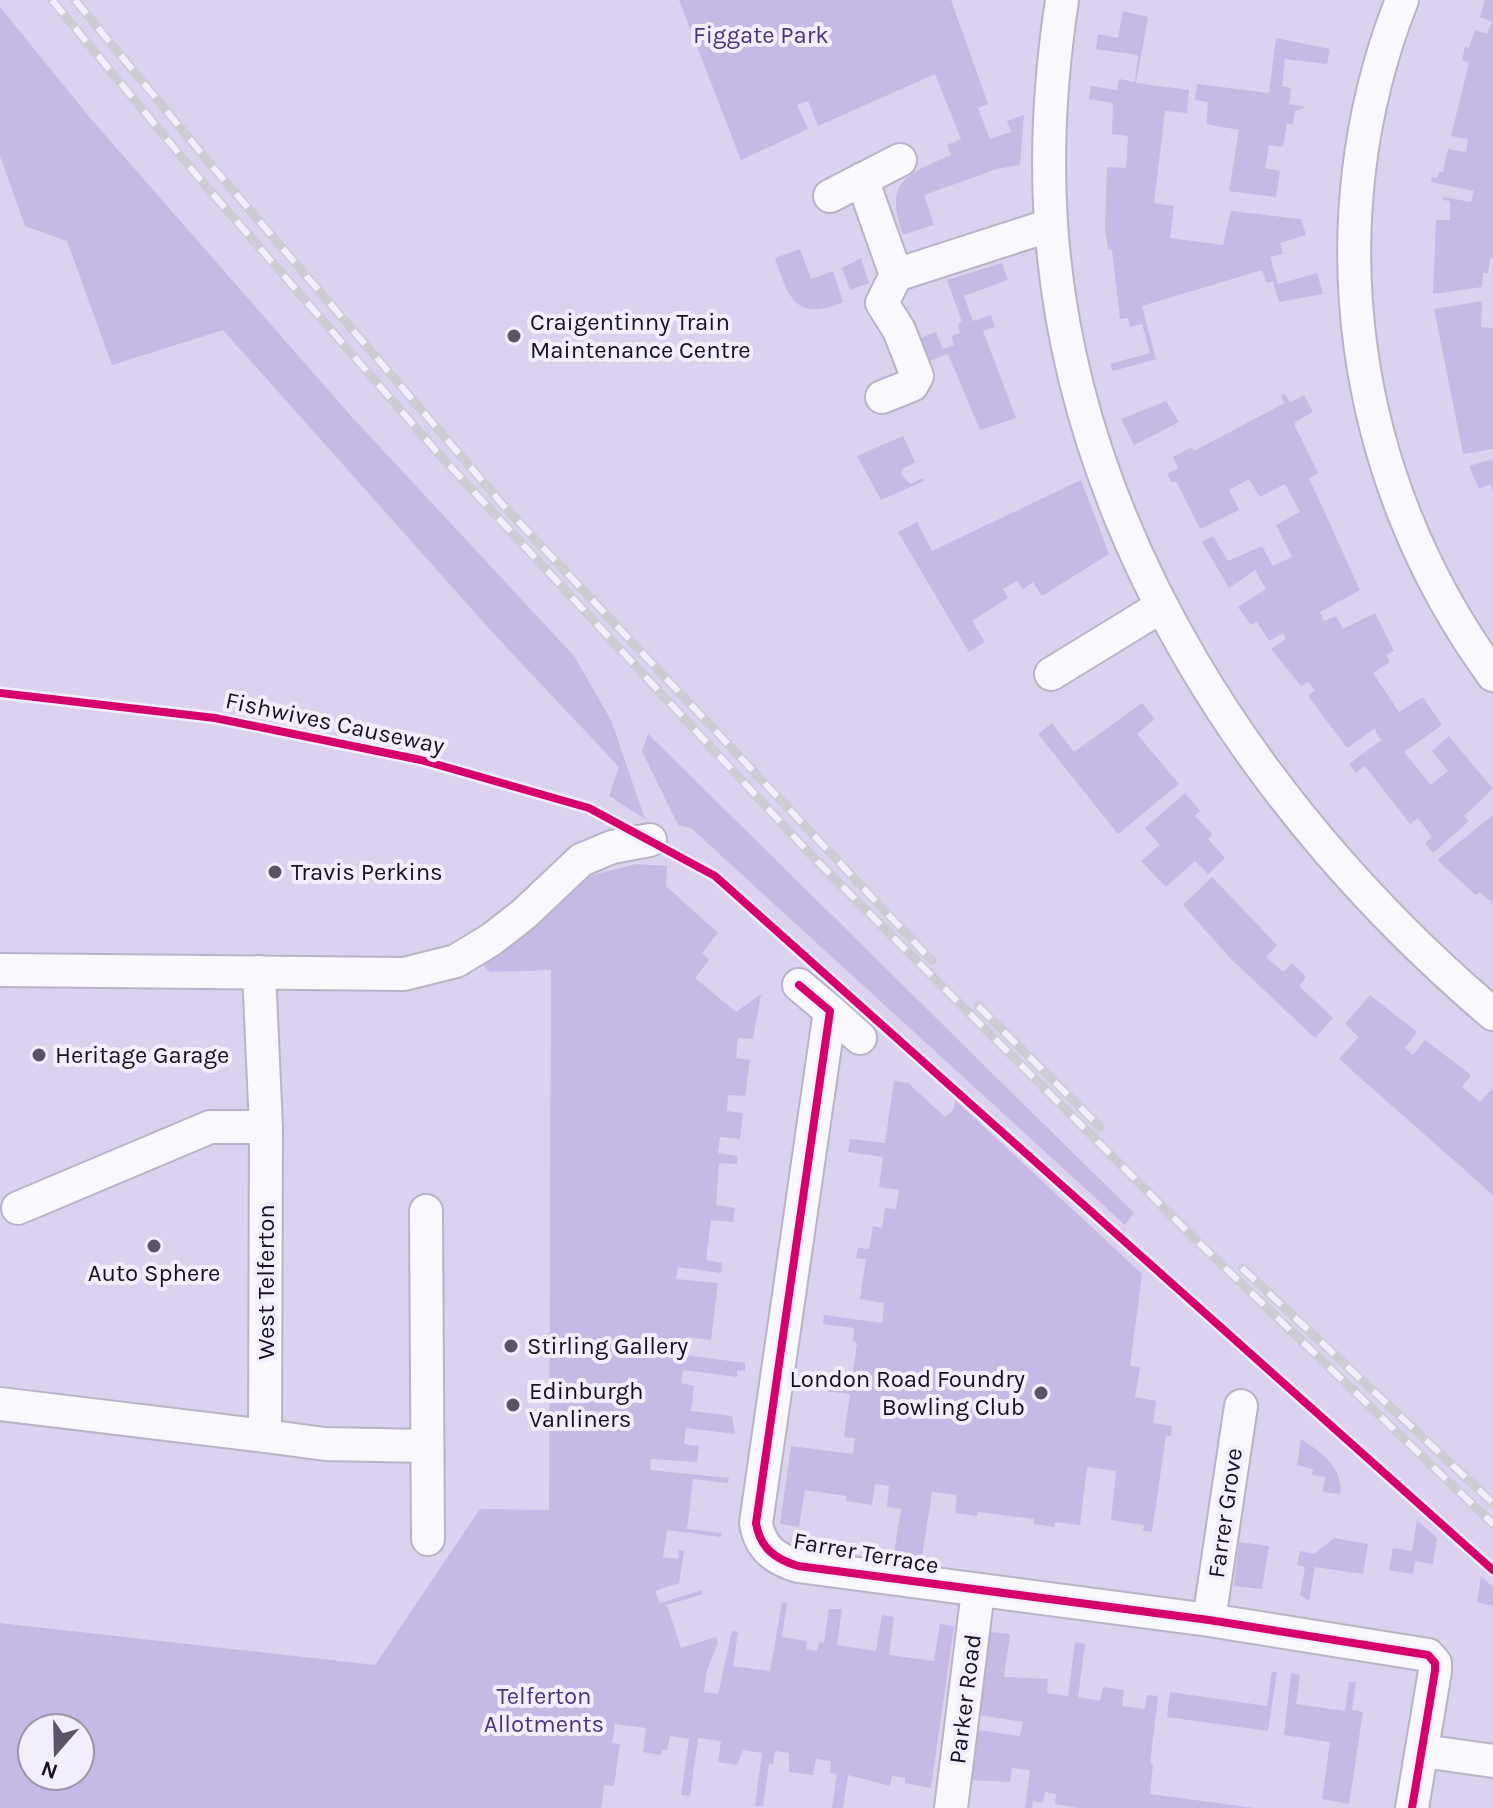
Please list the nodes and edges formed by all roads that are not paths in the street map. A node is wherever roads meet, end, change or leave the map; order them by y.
1 (1062, 0) edge
2 (1402, 0) edge
3 (900, 160) dead end
4 (862, 179) junction
5 (830, 196) dead end
6 (1051, 225) junction
7 (896, 275) junction
8 (882, 397) dead end
9 (1162, 606) junction
10 (1051, 674) dead end
11 (1493, 675) edge
12 (650, 840) dead end
13 (0, 970) edge
14 (259, 972) junction
15 (799, 985) dead end
16 (830, 1011) junction
17 (1493, 1014) edge
18 (860, 1038) dead end
19 (266, 1127) junction
20 (18, 1208) dead end
21 (426, 1211) dead end
22 (0, 1404) edge
23 (1241, 1406) dead end
24 (265, 1436) junction
25 (426, 1446) junction
26 (428, 1539) dead end
27 (978, 1591) junction
28 (1209, 1620) junction
29 (1423, 1751) junction
30 (1493, 1761) edge
31 (951, 1808) edge
32 (1412, 1808) edge

1 - 6 street
2 - 11 street
3 - 4 street
4 - 5 street
4 - 7 street
6 - 7 street
6 - 9 street
7 - 8 street
9 - 10 street
9 - 17 street
12 - 14 street
13 - 14 street
14 - 19 street, West Telferton
15 - 16 street
16 - 18 street
16 - 27 street, Farrer Terrace
19 - 20 street
19 - 24 street, West Telferton
21 - 25 street
22 - 24 street
23 - 28 street, Farrer Grove
24 - 25 street
25 - 26 street
27 - 28 street, Farrer Terrace
27 - 31 street, Parker Road
28 - 29 street, Farrer Terrace
29 - 30 street
29 - 32 street

